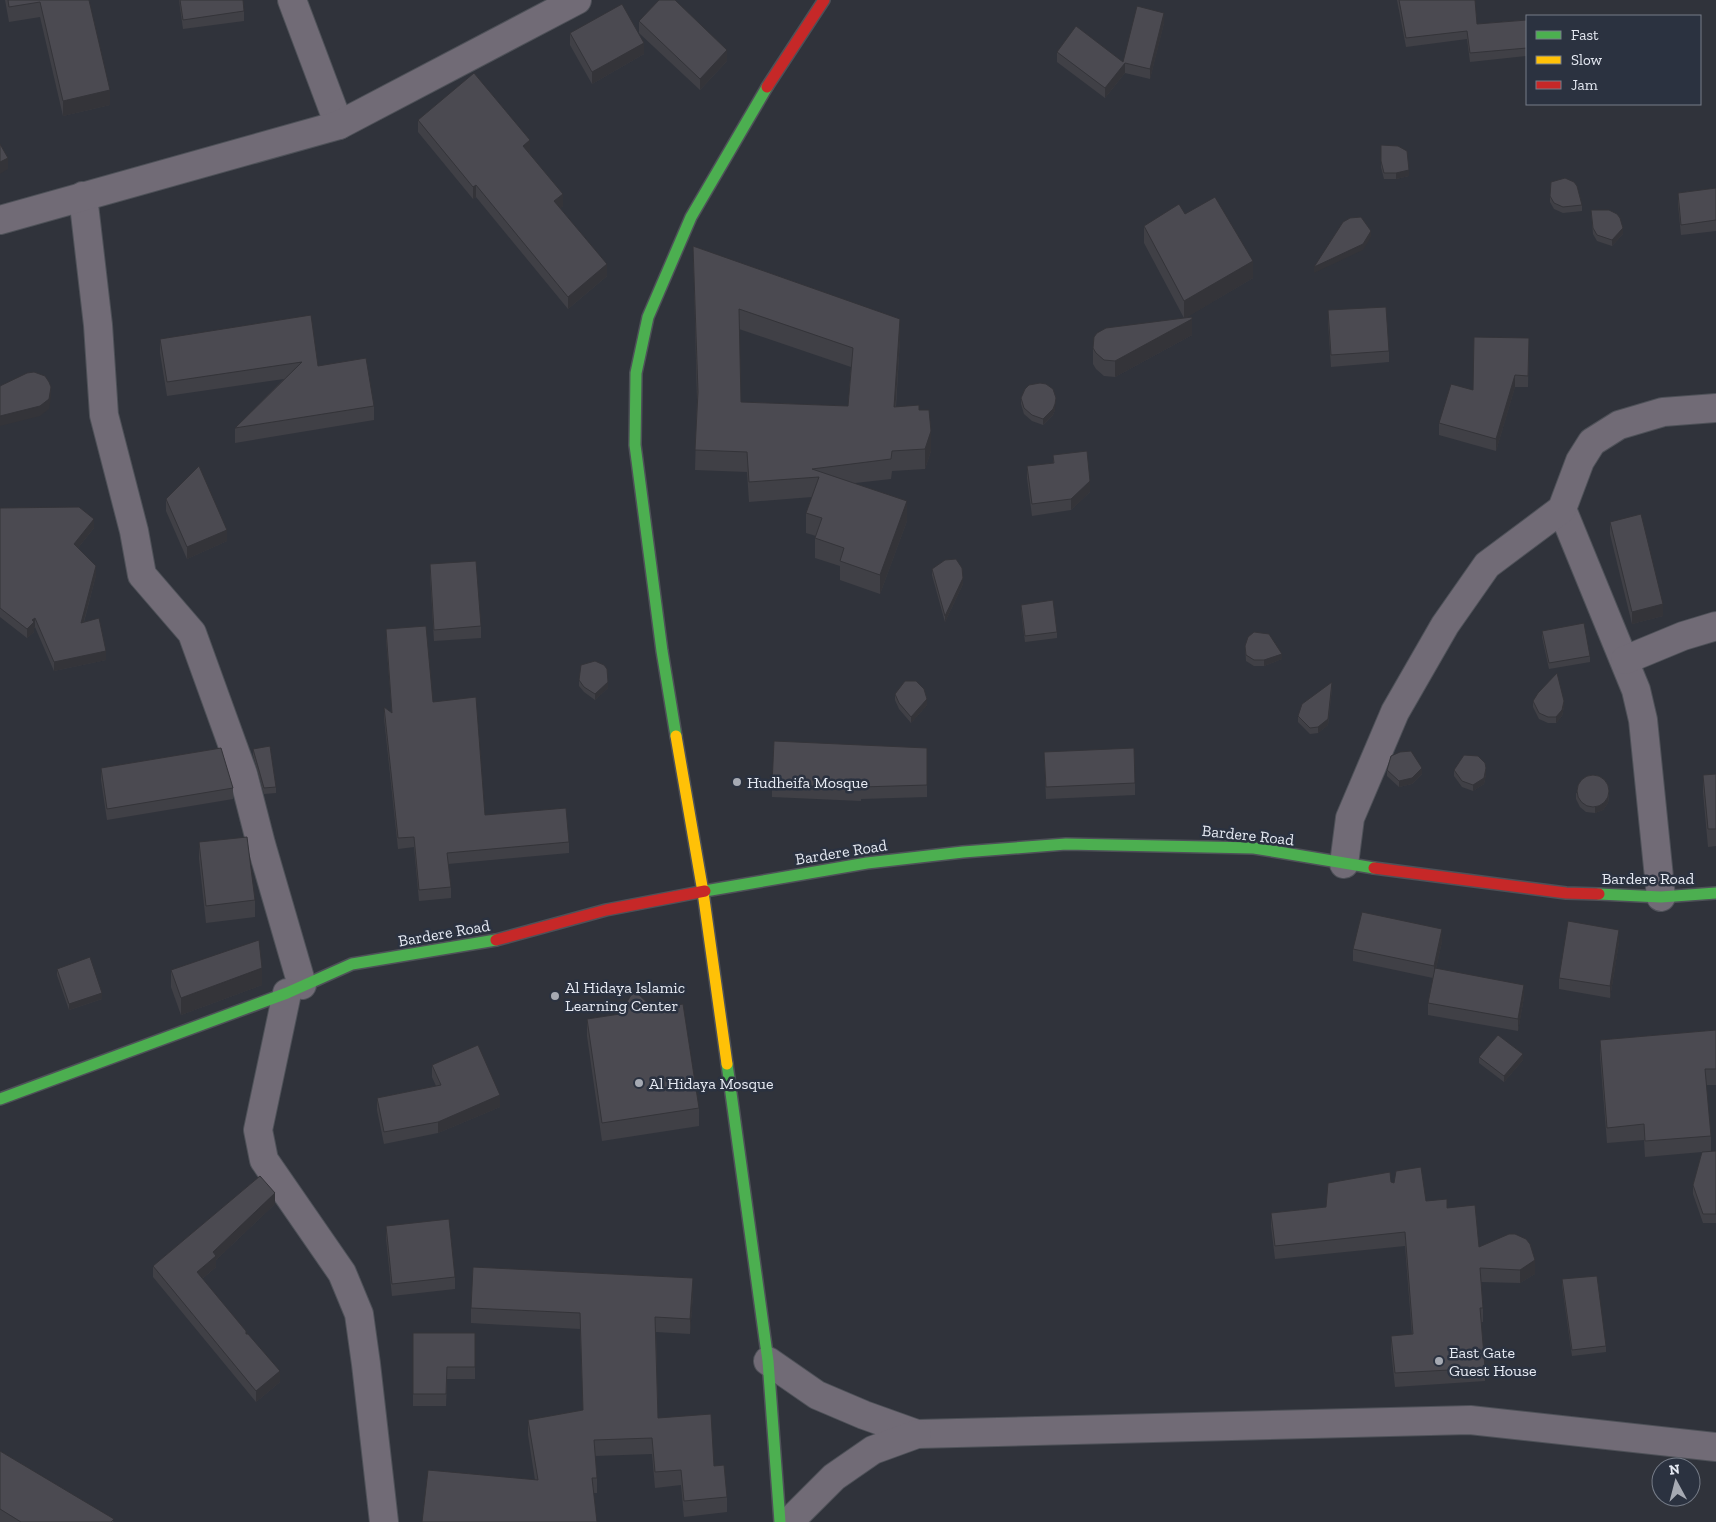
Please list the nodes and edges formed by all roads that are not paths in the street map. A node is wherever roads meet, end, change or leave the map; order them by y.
1 (292, 0) edge
2 (577, 0) edge
3 (824, 0) edge
4 (339, 125) junction
5 (83, 196) junction
6 (0, 220) edge
7 (1716, 408) edge
8 (1562, 509) junction
9 (1716, 626) edge
10 (1625, 660) junction
11 (1344, 864) junction
12 (703, 892) junction
13 (1716, 893) edge
14 (1661, 897) junction
15 (295, 989) junction
16 (0, 1099) edge
17 (768, 1361) junction
18 (917, 1434) junction
19 (1716, 1447) edge
20 (384, 1522) edge
21 (780, 1522) edge
22 (789, 1522) edge

1 - 4 street
2 - 4 street
3 - 12 street
4 - 5 street
5 - 6 street
5 - 15 street
7 - 8 street
8 - 10 street
8 - 11 street
9 - 10 street
10 - 14 street
11 - 12 street, Bardere Road
11 - 14 street, Bardere Road
12 - 15 street, Bardere Road
12 - 17 street
13 - 14 street, Bardere Road
15 - 16 street, Bardere Road
15 - 20 street
17 - 18 street
17 - 21 street
18 - 19 street
18 - 22 street

